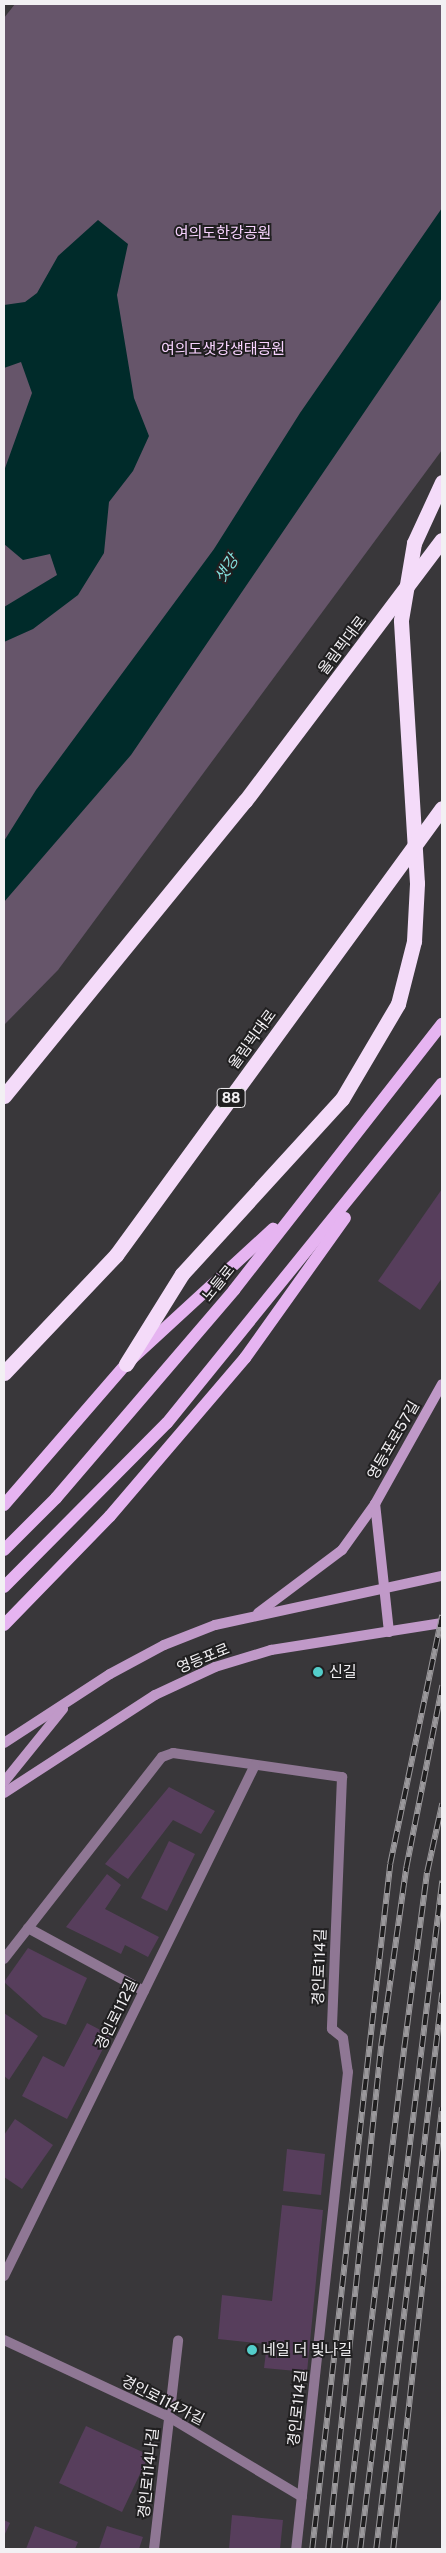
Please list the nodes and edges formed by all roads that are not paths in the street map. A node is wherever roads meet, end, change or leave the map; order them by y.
1 (442, 482) edge
2 (442, 540) edge
3 (442, 808) edge
4 (442, 1024) edge
5 (442, 1084) edge
6 (4, 1096) edge
7 (411, 1125) junction
8 (296, 1209) junction
9 (126, 1364) junction
10 (4, 1373) edge
11 (442, 1384) edge
12 (375, 1504) junction
13 (4, 1505) edge
14 (4, 1550) edge
15 (442, 1576) edge
16 (4, 1587) edge
17 (388, 1590) junction
18 (258, 1614) junction
19 (442, 1623) edge
20 (4, 1625) edge
21 (389, 1632) junction
22 (68, 1702) junction
23 (4, 1742) edge
24 (255, 1765) junction
25 (4, 1782) edge
26 (4, 1793) edge
27 (28, 1928) junction
28 (4, 1960) edge
29 (144, 1990) junction
30 (4, 2276) edge
31 (4, 2340) edge
32 (178, 2340) dead end
33 (169, 2417) junction
34 (302, 2497) junction
35 (154, 2549) edge
36 (296, 2549) edge

1 - 9 highway
2 - 6 highway, 올림픽대로
3 - 10 highway, 올림픽대로 / 88
4 - 8 main road, 노들로
5 - 7 main road
7 - 16 main road
7 - 20 main road
8 - 9 main road
8 - 14 main road, 노들로
9 - 13 main road
11 - 12 main road, 영등포로57길
12 - 17 main road, 영등포로57길
12 - 18 main road
15 - 17 main road, 영등포로
17 - 18 main road, 영등포로
17 - 21 main road, 영등포로57길
18 - 22 main road, 영등포로
19 - 21 main road, 영등포로
21 - 26 main road, 영등포로
22 - 23 main road, 영등포로
22 - 25 main road
24 - 27 street, 경인로114길
24 - 29 street, 경인로112길
24 - 34 street, 경인로114길
27 - 28 street, 경인로114길
27 - 29 street
29 - 30 street, 경인로112길
31 - 33 street, 경인로114가길
32 - 33 street, 경인로114나길
33 - 34 street, 경인로114가길
33 - 35 street, 경인로114나길
34 - 36 street, 경인로114길

